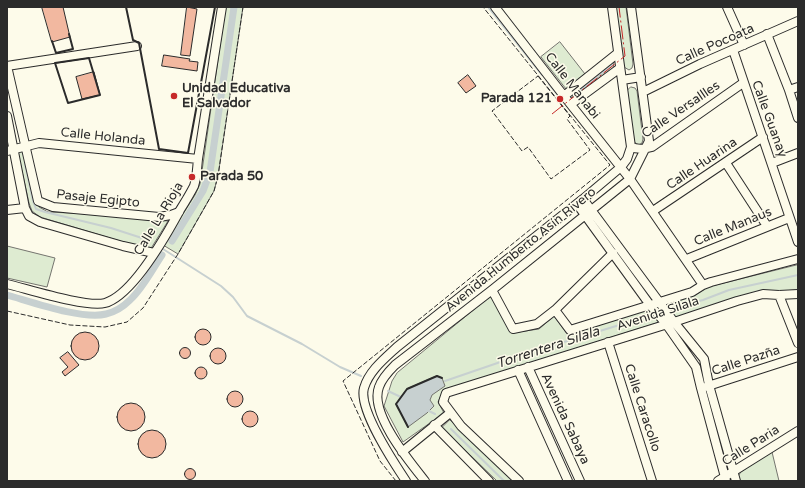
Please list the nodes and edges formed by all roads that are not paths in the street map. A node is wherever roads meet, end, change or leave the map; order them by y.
1 (222, 7) edge
2 (495, 7) edge
3 (612, 7) edge
4 (631, 7) edge
5 (727, 7) edge
6 (798, 21) edge
7 (767, 34) junction
8 (744, 45) junction
9 (137, 46) dead end
10 (733, 50) junction
11 (618, 54) junction
12 (7, 66) edge
13 (620, 68) junction
14 (641, 77) junction
15 (622, 80) junction
16 (743, 83) junction
17 (798, 87) edge
18 (789, 90) junction
19 (643, 92) junction
20 (564, 96) junction
21 (571, 104) junction
22 (7, 116) edge
23 (798, 118) edge
24 (763, 138) junction
25 (25, 146) junction
26 (631, 147) junction
27 (645, 149) junction
28 (11, 150) edge
29 (798, 153) edge
30 (198, 159) junction
31 (772, 162) junction
32 (726, 163) junction
33 (620, 167) junction
34 (630, 179) junction
35 (580, 202) junction
36 (25, 208) junction
37 (591, 209) junction
38 (7, 210) edge
39 (653, 211) junction
40 (179, 212) junction
41 (584, 215) junction
42 (789, 218) junction
43 (767, 226) junction
44 (798, 242) edge
45 (154, 253) junction
46 (613, 253) junction
47 (687, 259) junction
48 (798, 259) edge
49 (7, 284) edge
50 (703, 285) junction
51 (492, 290) junction
52 (798, 294) edge
53 (779, 295) junction
54 (659, 303) junction
55 (650, 305) junction
56 (555, 310) junction
57 (670, 323) junction
58 (608, 342) junction
59 (798, 343) edge
60 (397, 348) junction
61 (405, 357) junction
62 (798, 357) edge
63 (528, 367) junction
64 (518, 370) junction
65 (705, 387) junction
66 (450, 413) junction
67 (434, 425) junction
68 (798, 431) edge
69 (402, 452) junction
70 (733, 471) junction
71 (726, 479) edge
72 (487, 480) edge
73 (406, 481) edge
74 (425, 481) edge
75 (519, 481) edge
76 (568, 481) edge
77 (580, 481) edge
78 (652, 481) edge
79 (718, 481) edge
80 (736, 481) edge

1 - 30 street, Calle La Rioja
2 - 20 street, Calle Manabi
3 - 11 street
4 - 14 street, Avenida Humberto Asín Rivero
5 - 8 street
6 - 7 street, Calle Pocoata
7 - 8 street, Calle Pocoata
7 - 18 street
8 - 10 street, Calle Pocoata
9 - 12 street
10 - 16 street, Calle Guanay
10 - 19 street, Calle Pocoata
11 - 13 street
11 - 20 street
12 - 25 street
13 - 15 street
13 - 21 street
14 - 15 street
14 - 19 street, Avenida Humberto Asín Rivero
15 - 26 street
16 - 24 street, Calle Guanay
16 - 27 street, Calle Versallles
17 - 18 street
18 - 23 street
19 - 27 street, Avenida Humberto Asín Rivero
20 - 21 street, Calle Manabi
21 - 33 street, Calle Manabi
22 - 28 street
24 - 31 street, Calle Guanay
24 - 32 street, Calle Huarina
25 - 28 street, Calle Holanda
25 - 30 street, Calle Holanda
25 - 40 street, Pasaje Egipto
26 - 27 street, Calle Versallles
26 - 33 street, Avenida Humberto Asín Rivero
27 - 34 street, Avenida Humberto Asín Rivero
28 - 36 street
29 - 31 street
30 - 40 street, Calle La Rioja
31 - 42 street, Calle Guanay
32 - 39 street, Calle Huarina
32 - 43 street
33 - 34 street, Calle Manabi
33 - 35 street, Avenida Humberto Asín Rivero
34 - 37 street, Avenida Humberto Asín Rivero
34 - 39 street, Calle Manabi
35 - 37 street
35 - 41 street
35 - 60 street, Avenida Humberto Asín Rivero
36 - 38 street
36 - 45 street
37 - 41 street, Avenida Humberto Asín Rivero
37 - 54 street
39 - 47 street, Calle Manabi
40 - 45 street, Calle La Rioja
41 - 46 street
41 - 51 street, Avenida Humberto Asín Rivero
42 - 43 street, Calle Manaus
42 - 44 street, Calle Guanay
43 - 47 street, Calle Manaus
45 - 49 street, Calle La Rioja
46 - 55 street
46 - 56 street
47 - 50 street, Calle Manabi
48 - 50 street, Avenida Silala
50 - 54 street, Avenida Silala
51 - 56 street
51 - 61 street, Avenida Humberto Asín Rivero
52 - 53 street, Avenida Silala
53 - 57 street, Avenida Silala
53 - 59 street
54 - 55 street, Avenida Silala
54 - 57 street
55 - 56 street, Avenida Silala
55 - 57 street
57 - 58 street, Avenida Silala
57 - 65 street
58 - 63 street, Avenida Silala
58 - 78 street, Calle Caracollo
60 - 61 street
60 - 73 street, Avenida Humberto Asín Rivero
61 - 69 street, Avenida Humberto Asín Rivero
62 - 65 street, Calle Pazña
63 - 64 street, Avenida Silala
63 - 77 street, Avenida Sabaya
64 - 66 street, Avenida Silala
64 - 76 street, Avenida Sabaya
65 - 70 street
65 - 71 street
66 - 67 street
66 - 75 street
67 - 69 street
67 - 72 street
68 - 70 street, Calle Paria
69 - 74 street, Avenida Humberto Asín Rivero
70 - 71 street, Calle Paria
70 - 80 street
71 - 79 street, Calle Paria

